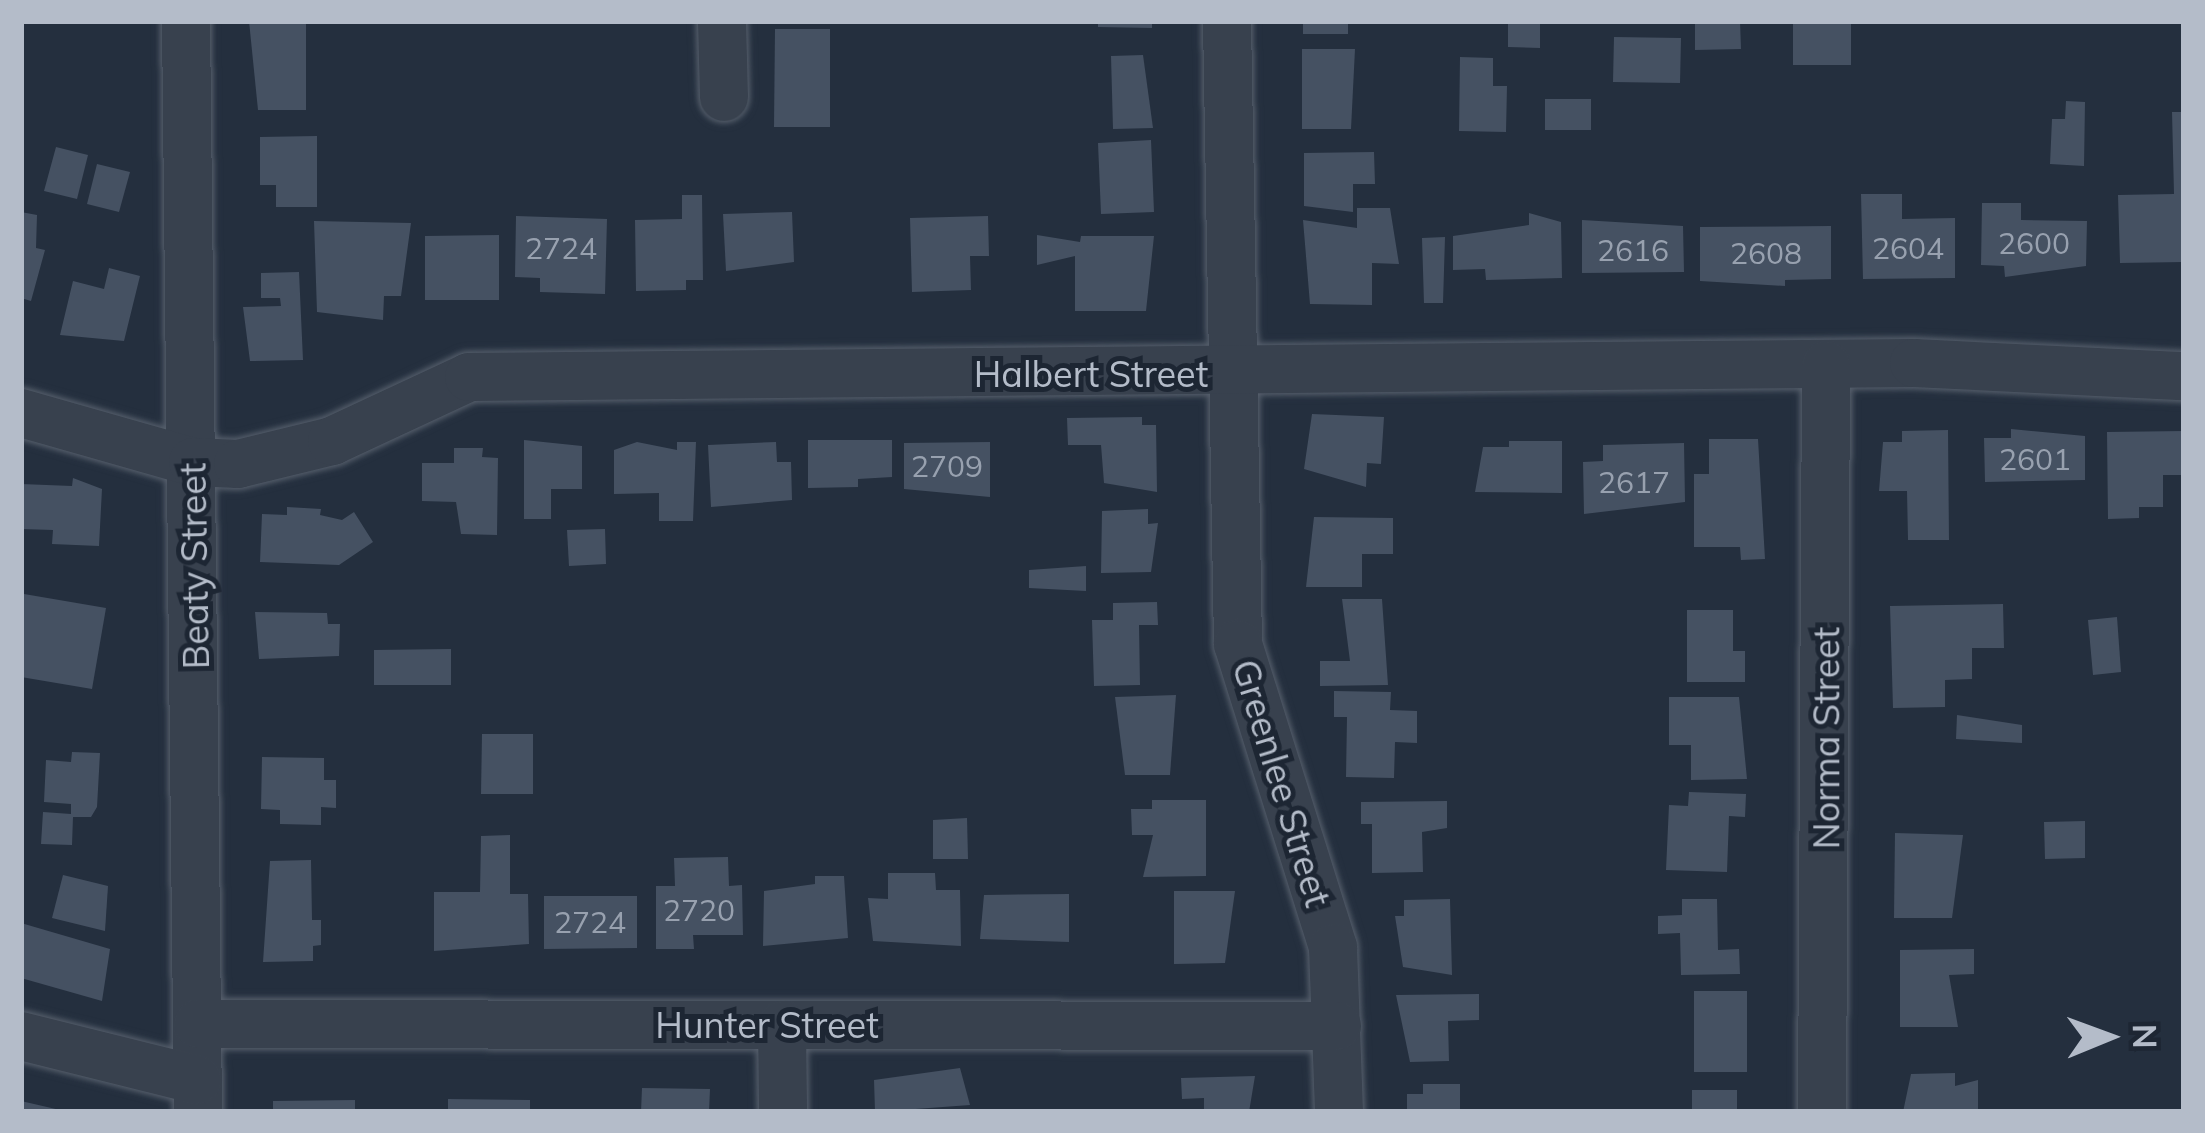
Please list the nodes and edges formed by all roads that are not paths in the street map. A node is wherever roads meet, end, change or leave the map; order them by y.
1 (186, 21) edge
2 (722, 21) edge
3 (1227, 21) edge
4 (724, 97) dead end
5 (1826, 365) junction
6 (1237, 373) junction
7 (2184, 376) edge
8 (21, 413) edge
9 (193, 462) junction
10 (198, 1024) junction
11 (782, 1025) junction
12 (1337, 1026) junction
13 (21, 1036) edge
14 (198, 1096) edge
15 (783, 1112) edge
16 (1339, 1112) edge
17 (1822, 1112) edge

1 - 9 street, Beaty Street
2 - 4 street
3 - 6 street, Greenlee Street
5 - 6 street, Halbert Street
5 - 7 street, Halbert Street
5 - 17 street, Norma Street
6 - 9 street, Halbert Street
6 - 12 street, Greenlee Street
8 - 9 street, Halbert Street
9 - 10 street, Beaty Street
10 - 11 street, Hunter Street
10 - 14 street, Beaty Street
11 - 12 street, Hunter Street
11 - 15 street
12 - 16 street, Greenlee Street
13 - 14 street

